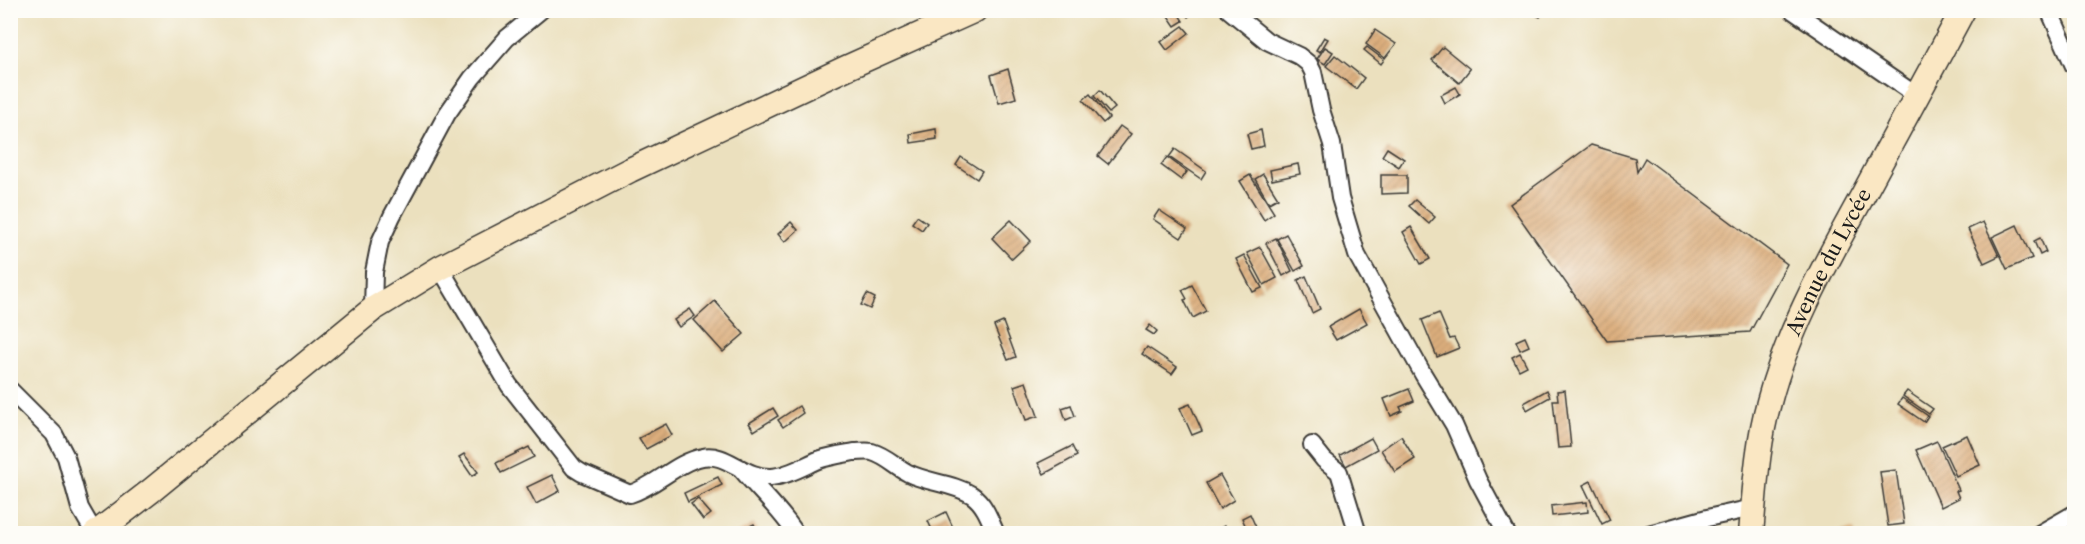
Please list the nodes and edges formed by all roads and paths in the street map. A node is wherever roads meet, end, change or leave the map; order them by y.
1 (541, 10) edge
2 (975, 10) edge
3 (1229, 10) edge
4 (1792, 10) edge
5 (1963, 10) edge
6 (2049, 10) edge
7 (2074, 66) edge
8 (1917, 96) junction
9 (440, 268) junction
10 (373, 309) junction
11 (10, 390) edge
12 (1312, 445) dead end
13 (742, 470) junction
14 (1753, 508) junction
15 (2074, 514) edge
16 (95, 534) edge
17 (796, 534) edge
18 (996, 534) edge
19 (1358, 534) edge
20 (1507, 534) edge
21 (1649, 534) edge
22 (1751, 534) edge
23 (2039, 534) edge

1 - 10 street
2 - 9 main road
3 - 20 street
4 - 8 street
5 - 8 main road, Avenue du Lycée
6 - 7 street
8 - 14 main road, Avenue du Lycée
9 - 10 main road
9 - 13 street
10 - 16 main road
11 - 16 street
12 - 19 street
13 - 17 street
13 - 18 street
14 - 21 street
14 - 22 main road, Avenue du Lycée
15 - 23 street

